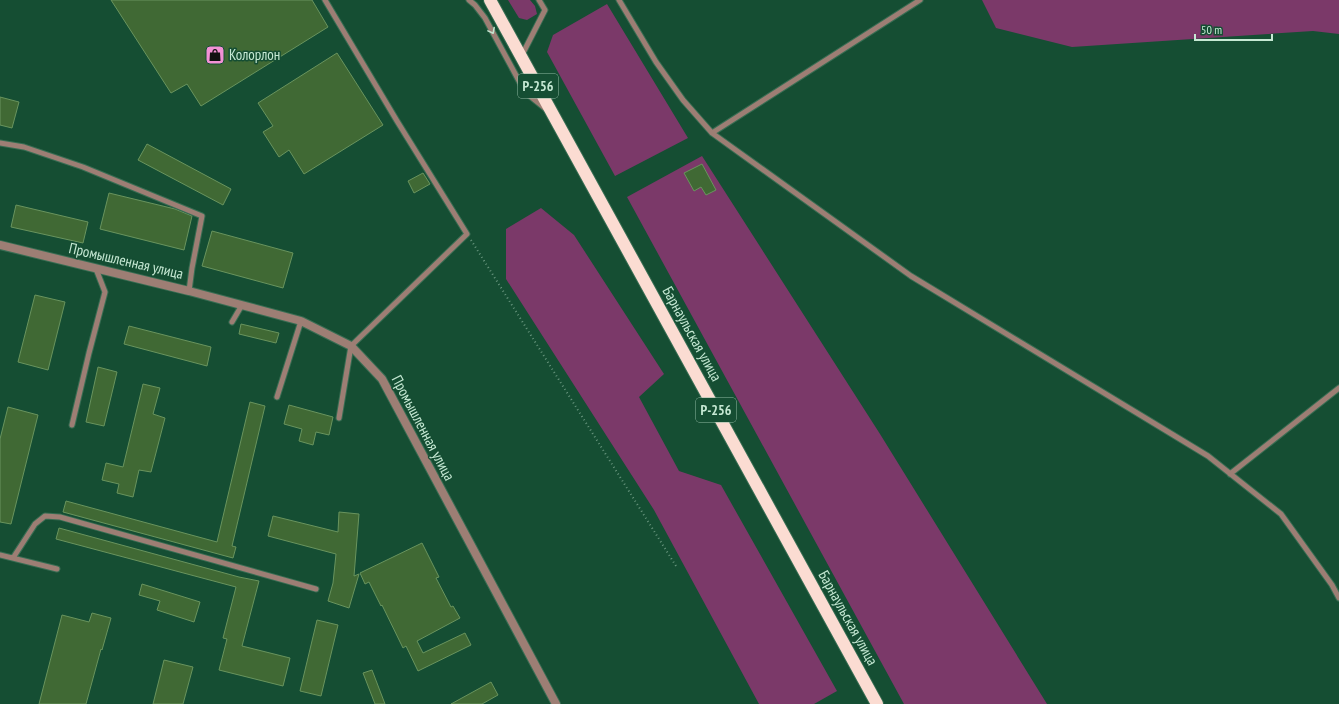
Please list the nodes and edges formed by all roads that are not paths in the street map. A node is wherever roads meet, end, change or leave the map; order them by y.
1 (325, 0) edge
2 (469, 0) edge
3 (490, 0) edge
4 (539, 0) edge
5 (619, 0) edge
6 (920, 0) edge
7 (522, 56) junction
8 (554, 116) junction
9 (712, 133) junction
10 (0, 143) edge
11 (0, 245) edge
12 (96, 269) junction
13 (189, 291) junction
14 (242, 305) junction
15 (301, 321) junction
16 (232, 322) dead end
17 (351, 346) junction
18 (1339, 388) edge
19 (277, 398) dead end
20 (339, 418) dead end
21 (72, 425) dead end
22 (1230, 474) junction
23 (0, 555) edge
24 (12, 558) junction
25 (57, 569) dead end
26 (316, 589) dead end
27 (1339, 598) edge
28 (556, 704) edge
29 (877, 704) edge

1 - 17 lane
2 -> 8 lane
3 - 7 highway, Барнаульская улица / Р-256
4 - 7 lane
5 - 9 lane
6 - 9 lane
7 - 8 highway, Барнаульская улица / Р-256
8 - 29 highway, Барнаульская улица / Р-256
9 - 22 lane
10 - 13 lane
11 - 12 street, Промышленная улица
12 - 13 street, Промышленная улица
12 - 21 lane
13 - 14 street, Промышленная улица
14 - 15 street, Промышленная улица
14 - 16 lane
15 - 17 street, Промышленная улица
15 - 19 lane
17 - 20 lane
17 - 28 street, Промышленная улица
18 - 22 lane
22 - 27 lane
23 - 24 lane
24 - 25 lane
24 - 26 lane

